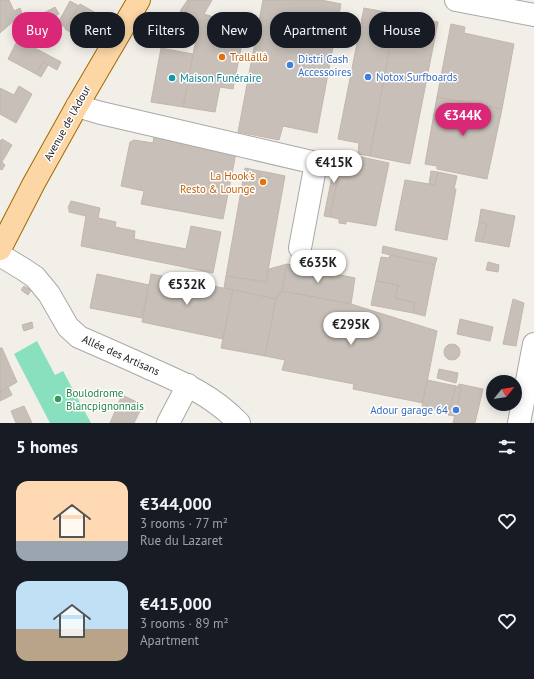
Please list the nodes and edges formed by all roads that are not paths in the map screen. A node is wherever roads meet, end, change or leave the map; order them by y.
1 (139, 0) edge
2 (456, 0) edge
3 (534, 15) edge
4 (77, 106) junction
5 (300, 248) dead end
6 (0, 249) edge
7 (0, 255) edge
8 (534, 344) edge
9 (188, 385) junction
10 (168, 423) edge
11 (239, 423) edge
12 (519, 423) edge

1 - 4 main road, Avenue de l'Adour
2 - 3 street
4 - 5 street
4 - 6 main road, Avenue de l'Adour
7 - 9 street, Allée des Artisans
8 - 12 street
9 - 10 street
9 - 11 street, Allée des Artisans

